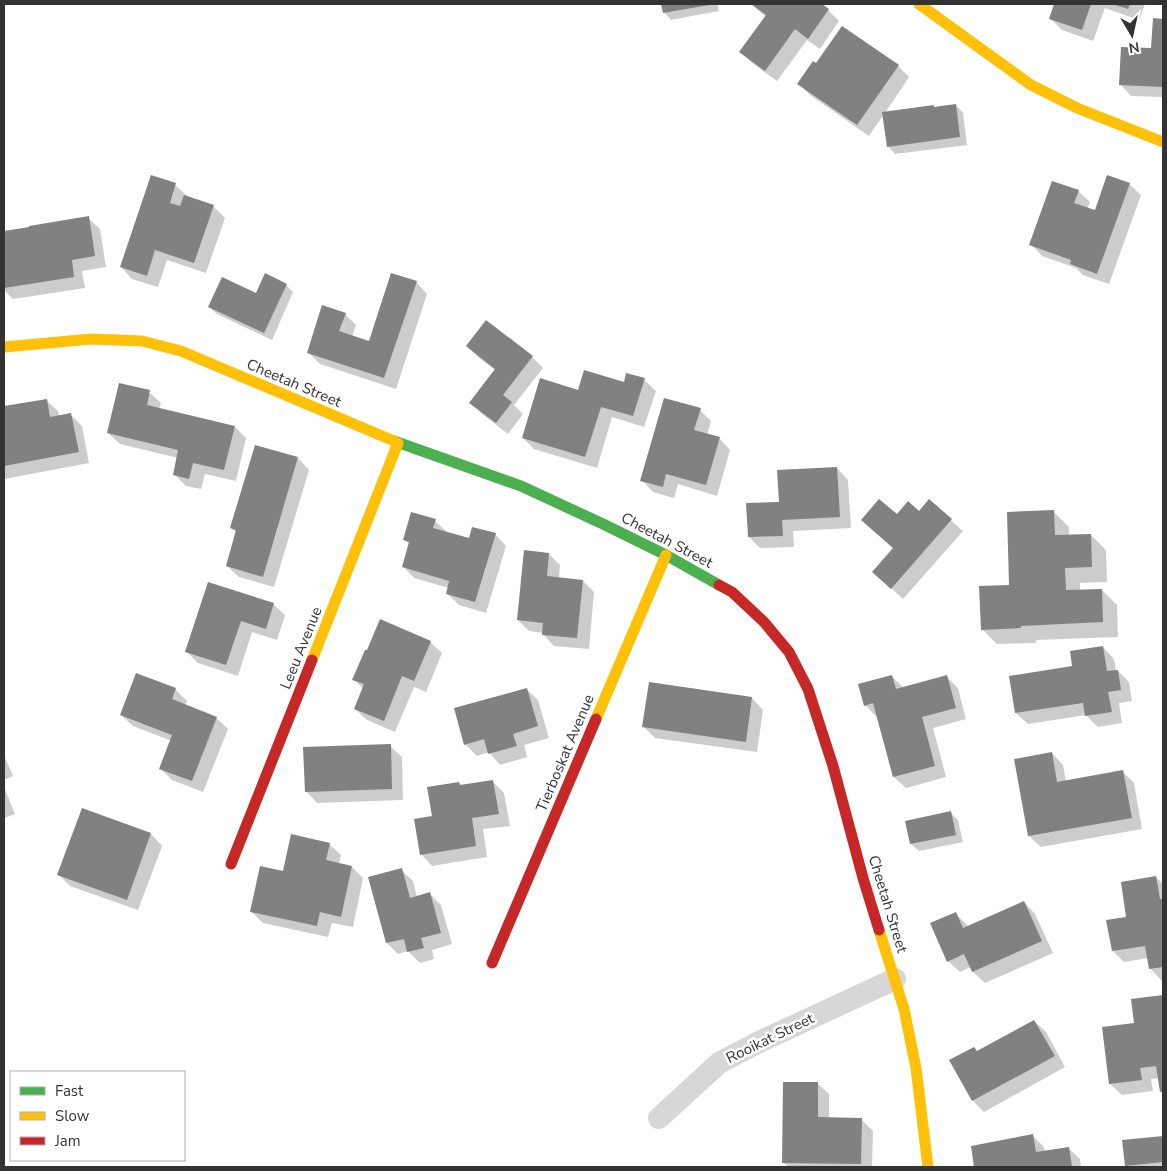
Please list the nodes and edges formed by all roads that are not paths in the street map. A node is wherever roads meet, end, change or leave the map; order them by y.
1 (919, 4) edge
2 (1163, 142) edge
3 (4, 347) edge
4 (398, 443) junction
5 (666, 555) junction
6 (231, 864) dead end
7 (492, 963) dead end
8 (895, 979) junction
9 (659, 1118) dead end
10 (928, 1167) edge

1 - 2 street
3 - 4 street, Cheetah Street
4 - 5 street, Cheetah Street
4 - 6 street, Leeu Avenue
5 - 7 street, Tierboskat Avenue
5 - 8 street, Cheetah Street
8 - 9 street, Rooikat Street
8 - 10 street, Cheetah Street

